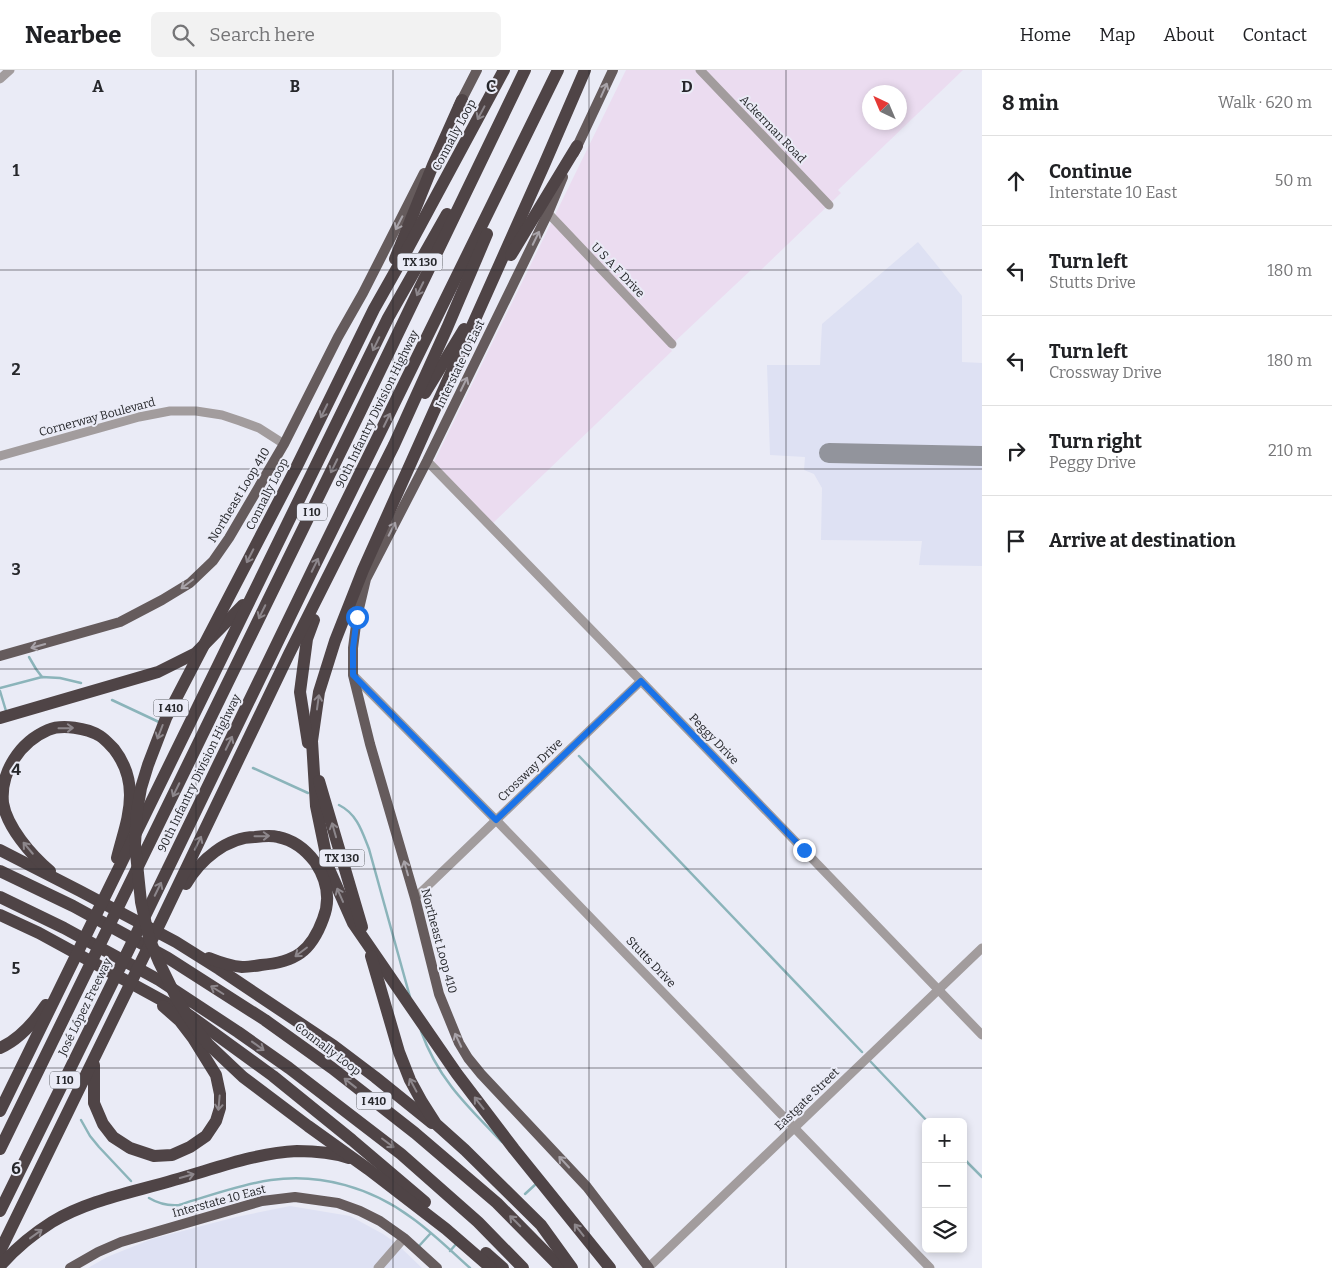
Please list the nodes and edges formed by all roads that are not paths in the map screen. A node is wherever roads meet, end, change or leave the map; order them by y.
1 (10, 70) edge
2 (477, 70) edge
3 (504, 70) edge
4 (525, 70) edge
5 (558, 70) edge
6 (585, 70) edge
7 (613, 70) edge
8 (700, 70) edge
9 (0, 79) edge
10 (517, 87) junction
11 (462, 100) junction
12 (538, 112) junction
13 (577, 146) junction
14 (829, 205) dead end
15 (548, 213) junction
16 (672, 344) dead end
17 (328, 440) junction
18 (284, 444) junction
19 (394, 445) junction
20 (0, 456) edge
21 (427, 461) junction
22 (342, 549) junction
23 (257, 584) junction
24 (0, 656) edge
25 (353, 675) junction
26 (641, 681) junction
27 (0, 718) edge
28 (496, 820) junction
29 (0, 850) edge
30 (0, 871) edge
31 (63, 882) junction
32 (112, 882) junction
33 (0, 897) edge
34 (415, 898) junction
35 (0, 915) edge
36 (162, 919) junction
37 (0, 924) edge
38 (39, 933) junction
39 (104, 936) joint
40 (982, 948) edge
41 (129, 949) joint
42 (194, 954) junction
43 (69, 970) junction
44 (938, 989) junction
45 (149, 992) junction
46 (982, 1035) edge
47 (0, 1048) edge
48 (94, 1058) junction
49 (0, 1111) edge
50 (794, 1128) junction
51 (0, 1149) edge
52 (465, 1150) junction
53 (396, 1179) junction
54 (0, 1212) edge
55 (404, 1238) junction
56 (0, 1251) edge
57 (0, 1266) edge
58 (70, 1268) edge
59 (378, 1268) edge
60 (437, 1268) edge
61 (491, 1268) edge
62 (503, 1268) edge
63 (523, 1268) edge
64 (561, 1268) edge
65 (572, 1268) edge
66 (610, 1268) edge
67 (649, 1268) edge
68 (930, 1268) edge

1 - 9 street
2 - 11 main road
3 -> 61 highway, Connally Loop / I 410
4 - 10 highway, 90th Infantry Division Highway / I 10
5 - 12 highway, 90th Infantry Division Highway / I 10
66 -> 6 highway
13 -> 7 main road, Interstate 10 East
8 - 14 street, Ackerman Road
10 -> 17 highway, TX 130
10 -> 39 highway, 90th Infantry Division Highway / I 10
11 - 17 highway
11 -> 18 main road
12 - 19 highway, TX 130
41 -> 12 highway, 90th Infantry Division Highway / I 10
13 - 15 main road, Interstate 10 East
13 - 19 highway
15 - 16 street, U S A F Drive
21 -> 15 main road, Interstate 10 East
17 - 23 highway, TX 130
18 - 20 street, Cornerway Boulevard
18 -> 24 main road, Northeast Loop 410
19 - 22 highway, TX 130
25 -> 21 main road, Interstate 10 East
21 - 26 street, Peggy Drive
36 -> 22 highway
52 -> 22 highway, TX 130
23 - 27 highway
23 - 32 highway, TX 130
25 - 28 street, Stutts Drive
34 -> 25 main road, Northeast Loop 410
26 - 28 street, Crossway Drive
26 - 44 street, Peggy Drive
28 - 34 street, Crossway Drive
28 - 50 street, Stutts Drive
29 - 31 highway
64 -> 30 highway, Connally Loop / I 410
31 -> 32 highway
31 - 42 highway
32 - 43 highway, TX 130
33 -> 63 highway, I 410
67 -> 34 main road, Northeast Loop 410
35 - 38 highway
36 -> 42 highway
36 - 48 highway
37 - 38 highway
38 - 45 highway
39 - 51 highway, José López Freeway / I 10
40 - 44 street, Eastgate Street
41 - 54 highway, José López Freeway / I 10
42 - 52 highway
43 - 47 highway, TX 130
43 - 49 highway
44 - 46 street, Peggy Drive
44 - 50 street, Eastgate Street
45 -> 48 highway
45 - 53 highway
48 - 56 highway
50 - 67 street, Eastgate Street
50 - 68 street, Stutts Drive
52 - 65 highway, TX 130
57 -> 53 highway
53 - 62 highway
55 - 58 main road, Interstate 10 East
55 - 59 street
55 - 60 main road, Interstate 10 East

